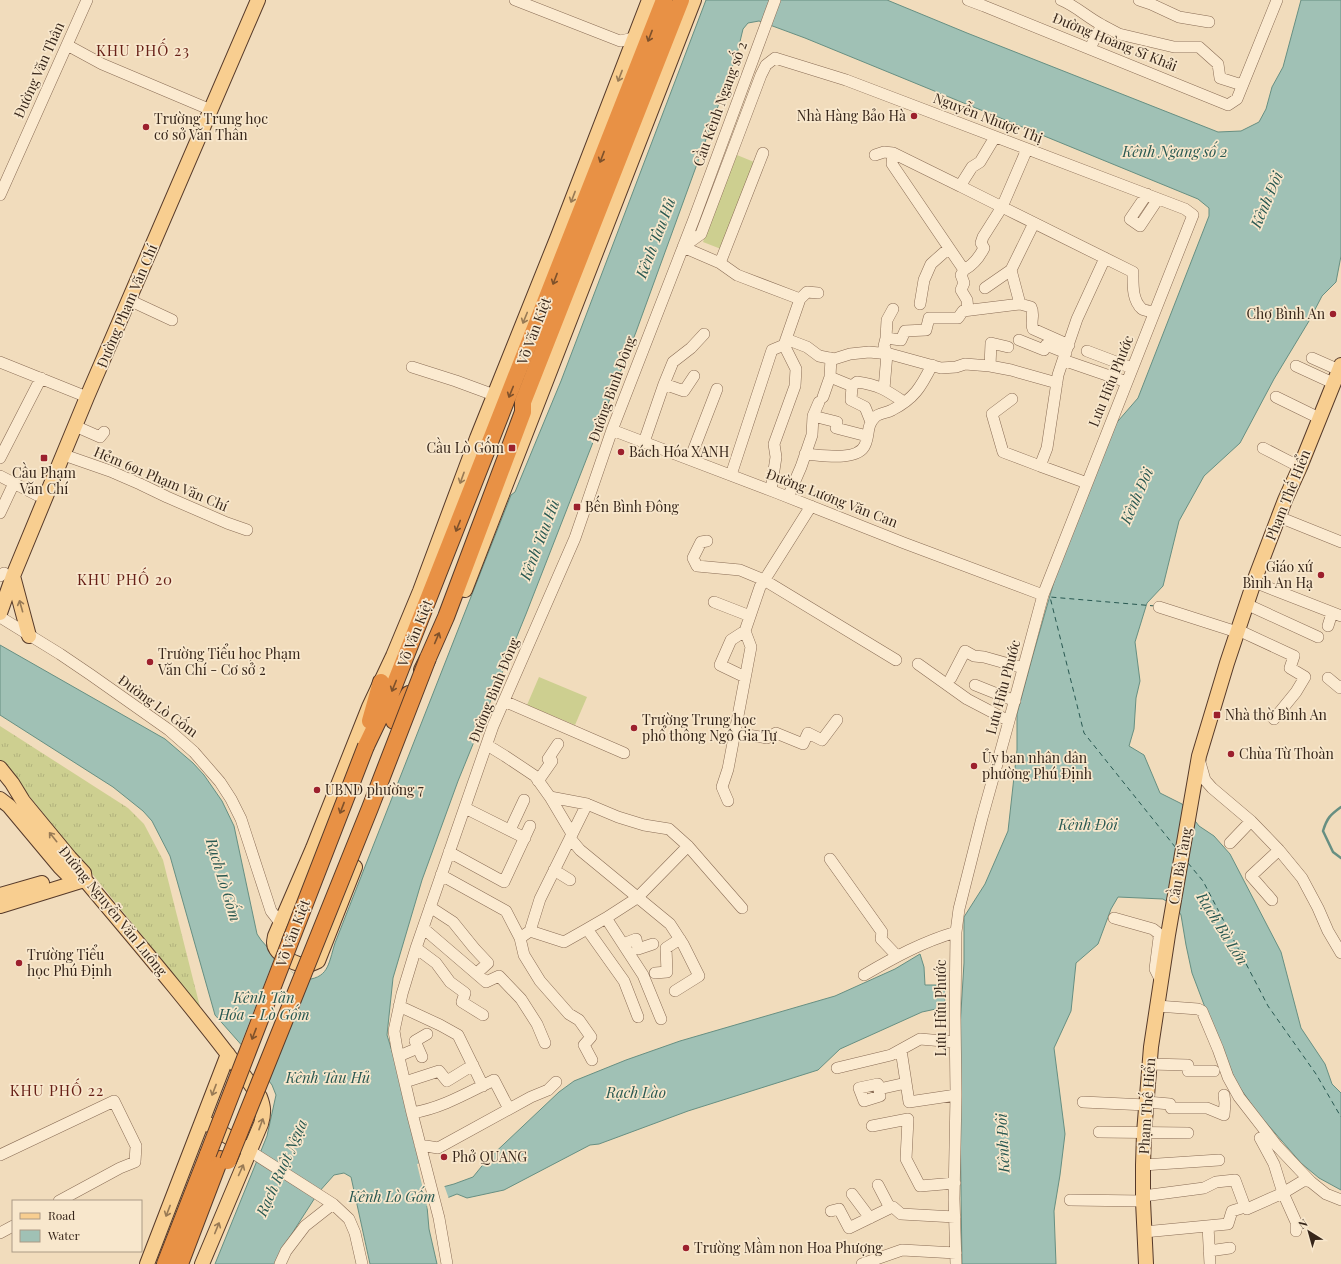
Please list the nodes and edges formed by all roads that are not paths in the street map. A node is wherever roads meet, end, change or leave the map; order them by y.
1 (87, 0) edge
2 (250, 0) edge
3 (258, 0) edge
4 (515, 0) edge
5 (649, 0) edge
6 (664, 0) edge
7 (681, 0) edge
8 (688, 0) edge
9 (694, 0) edge
10 (775, 0) edge
11 (968, 0) edge
12 (1061, 0) edge
13 (1139, 0) edge
14 (1277, 0) edge
15 (985, 3) edge
16 (1209, 22) dead end
17 (1102, 25) junction
18 (634, 38) junction
19 (620, 41) junction
20 (67, 45) junction
21 (1090, 48) junction
22 (628, 55) junction
23 (1242, 85) junction
24 (207, 108) junction
25 (995, 138) junction
26 (1027, 149) junction
27 (763, 153) dead end
28 (893, 153) junction
29 (875, 155) dead end
30 (960, 186) junction
31 (1147, 194) junction
32 (0, 195) edge
33 (1158, 199) junction
34 (1002, 207) junction
35 (1193, 215) joint
36 (694, 219) joint
37 (1034, 223) junction
38 (683, 247) junction
39 (949, 248) junction
40 (1105, 258) junction
41 (720, 263) junction
42 (964, 270) junction
43 (1011, 270) junction
44 (985, 288) dead end
45 (818, 293) dead end
46 (800, 299) junction
47 (129, 300) junction
48 (920, 304) dead end
49 (1020, 304) junction
50 (893, 309) dead end
51 (965, 310) junction
52 (1154, 312) junction
53 (172, 320) dead end
54 (704, 334) dead end
55 (886, 338) junction
56 (1019, 340) dead end
57 (785, 342) junction
58 (1008, 348) dead end
59 (1087, 351) dead end
60 (1066, 353) junction
61 (887, 354) junction
62 (831, 358) junction
63 (1312, 358) dead end
64 (0, 362) edge
65 (932, 365) junction
66 (990, 366) junction
67 (1296, 366) dead end
68 (412, 367) dead end
69 (1132, 368) junction
70 (1338, 373) edge
71 (694, 376) dead end
72 (830, 377) junction
73 (41, 378) junction
74 (1127, 382) junction
75 (664, 384) junction
76 (1056, 384) junction
77 (852, 386) junction
78 (717, 389) dead end
79 (884, 389) junction
80 (494, 395) junction
81 (84, 396) junction
82 (1276, 397) dead end
83 (1012, 399) dead end
84 (904, 402) junction
85 (523, 412) junction
86 (813, 416) junction
87 (1319, 418) junction
88 (871, 422) junction
89 (75, 426) junction
90 (612, 430) junction
91 (104, 432) dead end
92 (867, 436) junction
93 (644, 442) junction
94 (1263, 448) dead end
95 (805, 454) junction
96 (64, 455) junction
97 (0, 458) edge
98 (690, 459) junction
99 (1040, 466) junction
100 (1300, 467) junction
101 (732, 475) junction
102 (0, 476) edge
103 (14, 483) junction
104 (1087, 483) junction
105 (771, 490) junction
106 (37, 495) junction
107 (788, 497) junction
108 (811, 506) junction
109 (0, 513) edge
110 (1279, 517) junction
111 (247, 530) dead end
112 (707, 540) dead end
113 (1341, 542) edge
114 (4, 577) edge
115 (764, 580) junction
116 (1254, 582) junction
117 (1043, 595) junction
118 (714, 602) dead end
119 (1246, 604) junction
120 (1159, 607) dead end
121 (0, 614) edge
122 (1336, 615) edge
123 (750, 616) junction
124 (0, 617) edge
125 (446, 617) junction
126 (1328, 626) dead end
127 (745, 631) junction
128 (1237, 631) junction
129 (29, 636) junction
130 (1318, 637) dead end
131 (428, 658) junction
132 (896, 660) dead end
133 (918, 664) dead end
134 (1023, 668) junction
135 (745, 677) junction
136 (950, 678) dead end
137 (1328, 678) dead end
138 (381, 682) junction
139 (975, 685) dead end
140 (1341, 687) edge
141 (504, 701) junction
142 (1015, 701) junction
143 (1274, 719) dead end
144 (837, 720) dead end
145 (1010, 721) junction
146 (735, 733) junction
147 (558, 744) dead end
148 (486, 745) junction
149 (366, 746) junction
150 (624, 753) dead end
151 (1199, 756) junction
152 (0, 768) edge
153 (0, 780) edge
154 (538, 781) junction
155 (0, 788) edge
156 (550, 797) junction
157 (524, 800) dead end
158 (23, 801) junction
159 (728, 801) dead end
160 (3, 803) edge
161 (587, 804) junction
162 (465, 808) junction
163 (1251, 821) junction
164 (530, 826) dead end
165 (510, 830) junction
166 (571, 836) junction
167 (525, 838) junction
168 (1230, 843) dead end
169 (688, 846) junction
170 (1279, 850) junction
171 (449, 852) junction
172 (830, 859) dead end
173 (554, 870) junction
174 (441, 875) junction
175 (77, 876) junction
176 (570, 880) dead end
177 (0, 896) edge
178 (637, 898) junction
179 (1272, 900) dead end
180 (0, 906) edge
181 (430, 907) junction
182 (742, 908) dead end
183 (606, 918) junction
184 (1114, 918) dead end
185 (281, 924) junction
186 (423, 928) junction
187 (587, 929) junction
188 (530, 931) junction
189 (956, 932) junction
190 (520, 938) junction
191 (680, 939) junction
192 (623, 944) junction
193 (652, 944) dead end
194 (416, 948) junction
195 (1166, 949) joint
196 (1341, 953) edge
197 (897, 956) junction
198 (477, 973) junction
199 (655, 973) dead end
200 (864, 974) dead end
201 (1161, 980) junction
202 (676, 991) dead end
203 (400, 1006) junction
204 (1157, 1006) junction
205 (483, 1015) dead end
206 (638, 1017) dead end
207 (661, 1019) dead end
208 (427, 1034) dead end
209 (955, 1042) junction
210 (545, 1043) dead end
211 (901, 1050) junction
212 (228, 1054) junction
213 (399, 1056) junction
214 (592, 1060) dead end
215 (1149, 1064) junction
216 (473, 1065) junction
217 (837, 1068) dead end
218 (1214, 1072) dead end
219 (405, 1082) junction
220 (556, 1082) dead end
221 (906, 1083) junction
222 (483, 1086) junction
223 (879, 1089) dead end
224 (956, 1095) junction
225 (1224, 1095) dead end
226 (1083, 1102) dead end
227 (1147, 1104) junction
228 (509, 1109) junction
229 (412, 1113) junction
230 (203, 1120) junction
231 (872, 1126) dead end
232 (1098, 1132) dead end
233 (1144, 1133) junction
234 (1188, 1133) dead end
235 (1260, 1138) dead end
236 (422, 1151) junction
237 (253, 1152) junction
238 (0, 1155) edge
239 (219, 1158) junction
240 (1219, 1160) dead end
241 (1143, 1165) junction
242 (1311, 1182) junction
243 (954, 1183) junction
244 (878, 1185) dead end
245 (1283, 1193) junction
246 (852, 1194) dead end
247 (1143, 1198) junction
248 (61, 1200) edge
249 (1070, 1200) dead end
250 (1341, 1200) edge
251 (333, 1204) junction
252 (1244, 1207) junction
253 (890, 1208) junction
254 (831, 1211) dead end
255 (955, 1217) junction
256 (870, 1218) junction
257 (1208, 1226) junction
258 (12, 1227) edge
259 (1296, 1231) dead end
260 (1144, 1232) junction
261 (0, 1233) edge
262 (1230, 1248) dead end
263 (1209, 1251) junction
264 (956, 1259) edge
265 (361, 1262) edge
266 (147, 1264) edge
267 (164, 1264) edge
268 (180, 1264) edge
269 (189, 1264) edge
270 (202, 1264) edge
271 (280, 1264) edge
272 (446, 1264) edge
273 (862, 1264) edge
274 (1146, 1264) edge
275 (1210, 1264) edge

1 - 20 street, Đường Văn Thân
2 - 24 main road, Đường Phạm Văn Chí
3 - 24 main road, Đường Phạm Văn Chí
4 - 19 street
5 - 18 main road, Võ Văn Kiệt
6 -> 149 highway, Võ Văn Kiệt
7 - 85 highway, Võ Văn Kiệt
8 - 85 main road, Võ Văn Kiệt
9 - 125 main road, Võ Văn Kiệt
10 - 36 street, Cầu Kênh Ngang số 2
11 - 15 street, Đường Hoàng Sĩ Khải
12 - 17 street
13 - 16 street
14 - 23 street
15 - 21 street, Đường Hoàng Sĩ Khải
17 - 21 street
17 - 23 street
18 - 19 street
18 - 22 main road, Võ Văn Kiệt
19 - 22 street
20 - 24 street
20 - 32 street, Đường Văn Thân
21 - 23 street, Đường Hoàng Sĩ Khải
22 -> 80 main road, Võ Văn Kiệt
24 - 47 main road, Đường Phạm Văn Chí
24 - 81 main road, Đường Phạm Văn Chí
25 - 26 street, Nguyễn Nhược Thị
25 - 30 street
25 - 38 street, Nguyễn Nhược Thị
26 - 31 street, Nguyễn Nhược Thị
26 - 34 street
27 - 41 street
28 - 29 street
28 - 30 street
28 - 39 street
30 - 34 street
31 - 33 street, Nguyễn Nhược Thị
31 - 33 street
33 - 35 street, Nguyễn Nhược Thị
34 - 37 street
34 - 42 street
35 - 52 street, Lưu Hữu Phước
36 - 38 street, Đường Bình Đông
37 - 40 street
37 - 43 street
38 - 41 street
38 - 90 street, Đường Bình Đông
39 - 42 street
39 - 48 street
40 - 52 street
40 - 60 street
41 - 46 street
42 - 51 street
43 - 44 street
43 - 49 street
45 - 46 street
46 - 57 street
47 - 53 street
47 - 81 main road, Đường Phạm Văn Chí
49 - 51 street
49 - 60 street
50 - 55 street
51 - 55 street
52 - 69 street, Lưu Hữu Phước
54 - 75 street
55 - 61 street
56 - 60 street
57 - 62 street
57 - 101 street
57 - 105 street
58 - 66 street
59 - 69 street
60 - 74 street
60 - 76 street
61 - 62 street
61 - 65 street
61 - 79 street
62 - 72 street
63 - 70 street
64 - 73 street
65 - 66 street
65 - 84 street
66 - 76 street
67 - 70 street
68 - 80 street
69 - 74 street, Lưu Hữu Phước
70 - 87 main road, Phạm Thế Hiển
71 - 75 street
72 - 77 street
72 - 86 street
73 - 81 street
73 - 97 street
74 - 104 street, Lưu Hữu Phước
75 - 93 street
76 - 99 street
77 - 79 street
77 - 88 street
78 - 98 street
79 - 84 street
80 -> 138 main road, Võ Văn Kiệt
81 - 89 main road, Đường Phạm Văn Chí
81 - 106 main road, Đường Phạm Văn Chí
82 - 87 street
83 - 99 street
84 - 88 street
85 - 125 highway, Võ Văn Kiệt
86 - 92 street
86 - 95 street
87 - 100 main road, Phạm Thế Hiển
88 - 92 street
89 - 91 street
89 - 96 main road, Đường Phạm Văn Chí
90 - 93 street, Đường Lương Văn Can
90 - 141 street, Đường Bình Đông
92 - 95 street
93 - 98 street, Đường Lương Văn Can
94 - 100 street
95 - 107 street
96 - 111 street, Hẻm 691 Phạm Văn Chí
96 - 114 main road, Đường Phạm Văn Chí
98 - 101 street, Đường Lương Văn Can
99 - 104 street
100 - 110 main road, Phạm Thế Hiển
101 - 105 street, Đường Lương Văn Can
102 - 103 street
103 - 106 street
103 - 109 street
104 - 117 street, Lưu Hữu Phước
105 - 107 street, Đường Lương Văn Can
106 - 114 main road, Đường Phạm Văn Chí
107 - 108 street, Đường Lương Văn Can
108 - 115 street
108 - 117 street, Đường Lương Văn Can
110 - 113 street
110 - 116 main road, Phạm Thế Hiển
112 - 115 street
114 - 121 main road, Đường Phạm Văn Chí
129 -> 114 main road
115 - 123 street
115 - 132 street
116 - 119 main road, Phạm Thế Hiển
116 - 122 street
117 - 134 street, Lưu Hữu Phước
118 - 123 street
119 - 128 main road, Phạm Thế Hiển
119 - 130 street
120 - 128 street
122 - 126 street
123 - 127 street
124 - 129 street, Đường Lò Gốm
131 -> 125 highway, Võ Văn Kiệt
127 - 135 street
127 - 135 street
128 - 143 street
128 - 151 main road, Phạm Thế Hiển
129 - 185 street, Đường Lò Gốm
131 - 185 main road, Võ Văn Kiệt
131 - 239 highway, bridge
131 - 239 highway, Võ Văn Kiệt
133 - 145 street
134 - 136 street
134 - 142 street, Lưu Hữu Phước
135 - 146 street
137 - 140 street
138 - 149 highway
138 - 185 main road, Võ Văn Kiệt
139 - 142 street
141 - 148 street, Đường Bình Đông
141 - 150 street
142 - 145 street, Lưu Hữu Phước
144 - 146 street
145 - 189 street, Lưu Hữu Phước
146 - 159 street
147 - 154 street
148 - 154 street
148 - 162 street, Đường Bình Đông
149 -> 239 highway, Võ Văn Kiệt, bridge
151 - 163 street
151 - 195 main road, Cầu Bà Tàng
152 - 158 main road, Đường Nguyễn Văn Luông
153 - 158 main road
154 - 156 street
155 - 160 main road, Đường Nguyễn Văn Luông
156 - 161 street
156 - 166 street
157 - 165 street
175 -> 158 main road, Đường Nguyễn Văn Luông
160 - 175 main road, Đường Nguyễn Văn Luông
161 - 166 street
161 - 169 street
162 - 165 street
162 - 171 street, Đường Bình Đông
163 - 168 street
163 - 170 street
164 - 167 street
165 - 167 street
166 - 173 street
166 - 178 street
167 - 171 street
169 - 178 street
169 - 182 street
170 - 179 street
170 - 196 street
171 - 174 street, Đường Bình Đông
172 - 197 street
173 - 176 street
173 - 188 street
174 - 181 street, Đường Bình Đông
174 - 190 street
175 - 177 main road
175 - 180 main road
175 - 212 main road, Đường Nguyễn Văn Luông
178 - 183 street
178 - 191 street
181 - 186 street, Đường Bình Đông
181 - 198 street
183 - 187 street
183 - 192 street
184 - 201 street
186 - 194 street, Đường Bình Đông
186 - 198 street
187 - 188 street
187 - 206 street
188 - 190 street
189 - 197 street
189 - 209 street, Lưu Hữu Phước
190 - 214 street
191 - 199 street
191 - 202 street
192 - 193 street
192 - 207 street
194 - 203 street, Đường Bình Đông
194 - 205 street
195 - 201 main road, Phạm Thế Hiển
197 - 200 street
198 - 210 street
201 - 204 main road, Phạm Thế Hiển
203 - 213 street, Đường Bình Đông
203 - 216 street
204 - 215 main road, Phạm Thế Hiển
204 - 242 street
208 - 213 street
209 - 211 street
209 - 224 street, Lưu Hữu Phước
211 - 217 street
211 - 221 street
212 -> 230 main road
237 -> 212 main road, Đường Nguyễn Văn Luông
213 - 219 street, Đường Bình Đông
215 - 218 street
215 - 227 main road, Phạm Thế Hiển
216 - 219 street
216 - 222 street
219 - 229 street, Đường Bình Đông
220 - 228 street
221 - 223 street
221 - 224 street
222 - 228 street
222 - 229 street
224 - 243 street, Lưu Hữu Phước
225 - 227 street
226 - 227 street
227 - 233 main road, Phạm Thế Hiển
228 - 236 street
229 - 236 street, Đường Bình Đông
230 - 237 main road
230 -> 266 main road
231 - 243 street
232 - 233 street
233 - 234 street
233 - 241 main road, Phạm Thế Hiển
235 - 245 street
236 - 272 street, Đường Bình Đông
237 - 251 street
270 -> 237 main road
238 - 248 street
239 - 267 highway, Võ Văn Kiệt
239 - 268 highway, Võ Văn Kiệt
239 - 269 highway, Võ Văn Kiệt
240 - 241 street
241 - 247 main road, Phạm Thế Hiển
242 - 245 street
242 - 250 street
243 - 255 street, Lưu Hữu Phước
244 - 253 street
245 - 252 street
245 - 259 street
246 - 256 street
247 - 249 street
247 - 252 street
247 - 260 main road, Phạm Thế Hiển
251 - 265 street
251 - 271 street
252 - 257 street
253 - 255 street
253 - 256 street
254 - 256 street
255 - 264 street, Lưu Hữu Phước
257 - 260 street
257 - 263 street
258 - 261 street
260 - 274 main road, Phạm Thế Hiển
262 - 263 street
263 - 275 street
264 - 273 street

